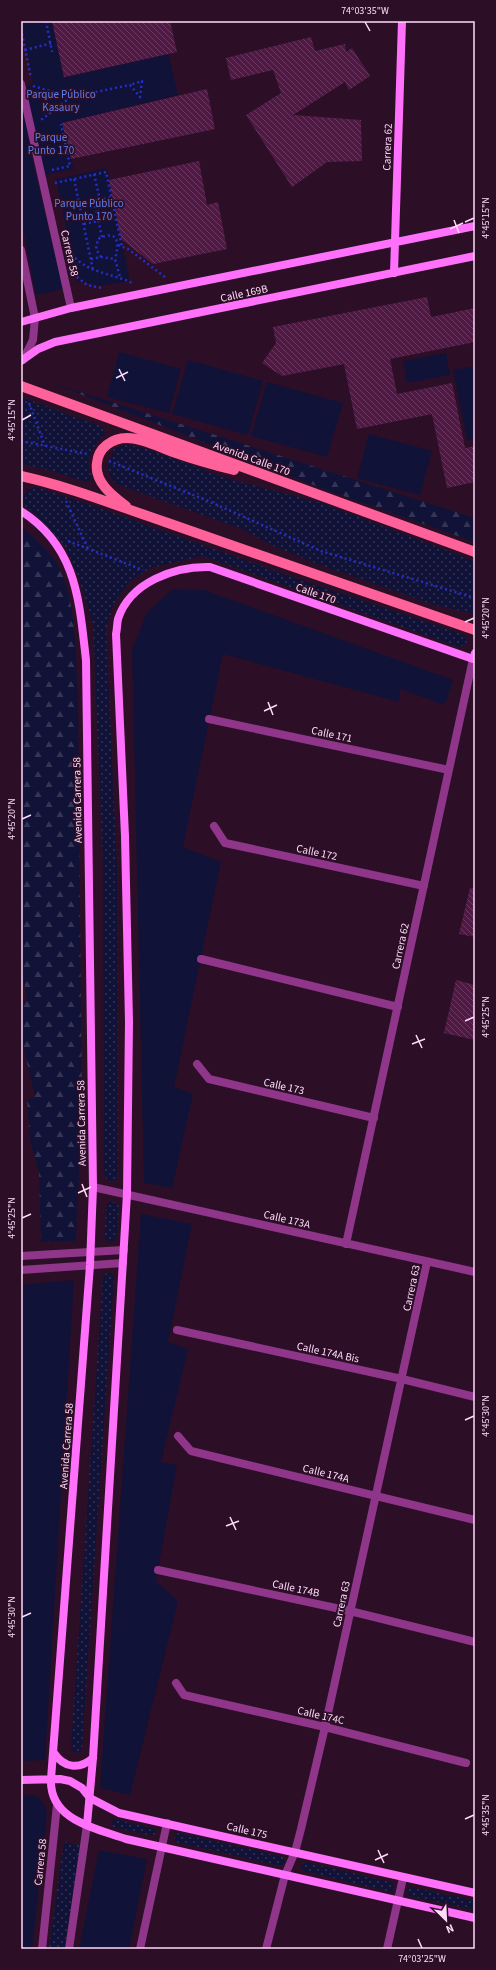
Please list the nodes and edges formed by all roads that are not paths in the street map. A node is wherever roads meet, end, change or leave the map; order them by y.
1 (402, 21) edge
2 (21, 84) edge
3 (475, 226) edge
4 (394, 242) junction
5 (21, 250) edge
6 (475, 256) edge
7 (394, 273) junction
8 (71, 308) junction
9 (35, 318) junction
10 (21, 322) edge
11 (22, 360) edge
12 (21, 386) edge
13 (21, 476) edge
14 (283, 482) junction
15 (21, 510) edge
16 (134, 512) junction
17 (475, 552) edge
18 (475, 630) edge
19 (474, 656) edge
20 (209, 720) dead end
21 (449, 770) junction
22 (214, 826) dead end
23 (424, 886) junction
24 (201, 959) dead end
25 (398, 1007) junction
26 (197, 1064) dead end
27 (374, 1118) junction
28 (93, 1187) junction
29 (127, 1194) junction
30 (346, 1244) junction
31 (124, 1250) junction
32 (90, 1251) junction
33 (21, 1256) edge
34 (427, 1262) junction
35 (123, 1263) junction
36 (90, 1265) junction
37 (21, 1270) edge
38 (475, 1272) edge
39 (177, 1330) dead end
40 (402, 1379) junction
41 (475, 1398) edge
42 (178, 1436) dead end
43 (374, 1496) junction
44 (475, 1520) edge
45 (158, 1570) dead end
46 (350, 1611) junction
47 (475, 1642) edge
48 (176, 1683) dead end
49 (325, 1727) junction
50 (54, 1753) junction
51 (93, 1758) junction
52 (466, 1763) dead end
53 (51, 1779) junction
54 (21, 1780) edge
55 (90, 1798) junction
56 (57, 1805) junction
57 (167, 1823) junction
58 (87, 1825) junction
59 (162, 1846) junction
60 (295, 1852) junction
61 (285, 1875) junction
62 (403, 1878) junction
63 (475, 1893) edge
64 (398, 1901) junction
65 (475, 1918) edge
66 (42, 1949) edge
67 (69, 1949) edge
68 (140, 1949) edge
69 (266, 1949) edge
70 (387, 1949) edge

1 - 4 street, Carrera 62
2 - 8 street, Carrera 58
3 - 4 street, Calle 169B
4 - 7 street, Carrera 62
4 - 8 street, Calle 169B
5 - 9 street
6 - 7 street, Calle 169B
7 - 11 street, Calle 169B
8 - 9 street, Calle 169B
9 - 10 street, Calle 169B
9 - 11 street
12 - 14 main road, Avenida Calle 170
13 - 16 main road
14 - 16 main road
14 - 17 main road, Avenida Calle 170
15 - 28 street, Avenida Carrera 58
16 - 18 main road
19 - 21 street, Carrera 62
19 - 29 street, Calle 170
20 - 21 street, Calle 171
21 - 23 street, Carrera 62
22 - 23 street, Calle 172
23 - 25 street, Carrera 62
24 - 25 street
25 - 27 street, Carrera 62
26 - 27 street, Calle 173
27 - 30 street, Carrera 62
28 - 29 street, Calle 173A
28 - 32 street, Avenida Carrera 58
29 - 30 street, Calle 173A
29 - 31 street
30 - 34 street, Calle 173A
31 - 32 street
31 - 35 street
32 - 33 street
32 - 36 street, Avenida Carrera 58
34 - 38 street, Calle 173A
34 - 40 street, Carrera 63
35 - 36 street
35 - 51 street
36 - 37 street
36 - 50 street, Avenida Carrera 58
39 - 40 street, Calle 174A Bis
40 - 41 street, Calle 174A Bis
40 - 43 street, Carrera 63
42 - 43 street, Calle 174A
43 - 44 street, Calle 174A
43 - 46 street, Carrera 63
45 - 46 street, Calle 174B
46 - 47 street, Calle 174B
46 - 49 street, Carrera 63
48 - 49 street, Calle 174C
49 - 52 street, Calle 174C
49 - 60 street, Carrera 63
50 - 51 street
50 - 53 street, Avenida Carrera 58
51 - 55 street
53 - 54 street, Calle 175
53 - 55 street, Calle 175
53 - 56 street, Carrera 58
55 - 57 street, Calle 175
55 - 58 street
56 - 58 street
56 - 66 street, Carrera 58
57 - 59 street
57 - 60 street, Calle 175
58 - 59 street
58 - 67 street
59 - 61 street
59 - 68 street
60 - 61 street, Carrera 63
60 - 62 street, Calle 175
61 - 64 street
61 - 69 street, Carrera 63
62 - 63 street, Calle 175
62 - 64 street
64 - 65 street
64 - 70 street

